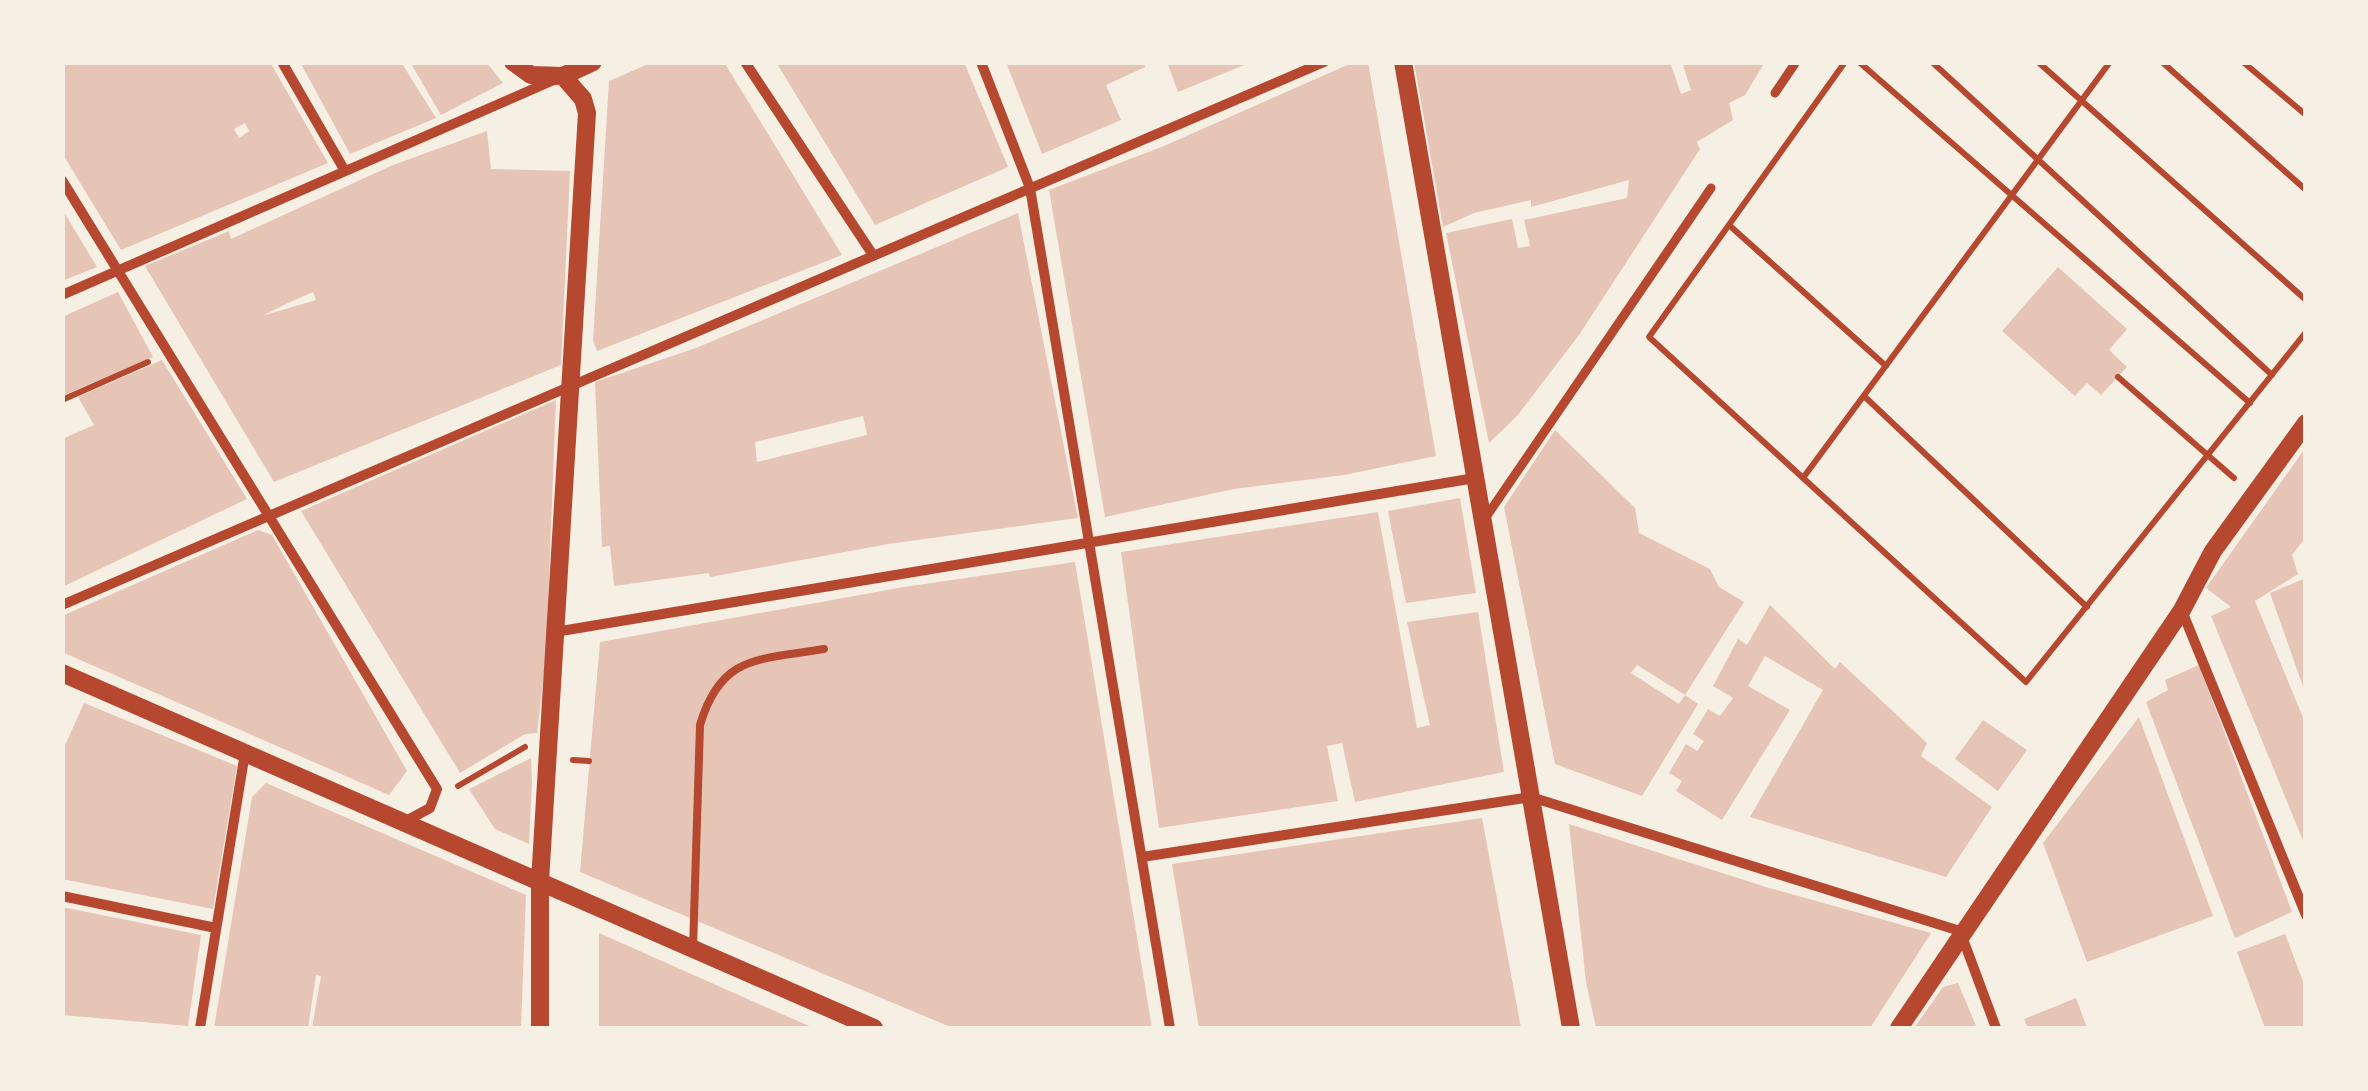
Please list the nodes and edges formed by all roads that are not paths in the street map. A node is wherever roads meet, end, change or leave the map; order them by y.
1 (282, 62) edge
2 (513, 62) edge
3 (593, 62) edge
4 (745, 62) edge
5 (981, 62) edge
6 (1324, 62) edge
7 (1403, 62) edge
8 (1796, 62) edge
9 (563, 76) junction
10 (1775, 93) dead end
11 (345, 171) junction
12 (62, 180) edge
13 (1030, 188) junction
14 (1710, 188) dead end
15 (874, 255) junction
16 (118, 271) junction
17 (62, 296) edge
18 (571, 385) junction
19 (2306, 423) edge
20 (1475, 478) junction
21 (269, 516) junction
22 (1483, 523) junction
23 (1088, 542) junction
24 (62, 605) edge
25 (2182, 610) junction
26 (556, 632) junction
27 (824, 650) dead end
28 (62, 673) edge
29 (245, 752) junction
30 (1531, 797) junction
31 (402, 821) junction
32 (1142, 857) junction
33 (540, 881) junction
34 (62, 896) edge
35 (2306, 915) edge
36 (216, 928) junction
37 (1962, 937) junction
38 (693, 949) junction
39 (200, 1028) edge
40 (540, 1028) edge
41 (874, 1028) edge
42 (1170, 1028) edge
43 (1572, 1028) edge
44 (1900, 1028) edge
45 (1996, 1028) edge

1 - 11 street
2 - 9 street
3 - 9 street
4 - 15 street
5 - 13 street
6 - 13 street
7 - 20 street
8 - 10 street
9 - 11 street
9 - 18 street
11 - 16 street
12 - 16 street
13 - 15 street
13 - 23 street
14 - 22 street
15 - 18 street
16 - 17 street
16 - 21 street
18 - 21 street
18 - 26 street
19 - 25 street
20 - 22 street
20 - 23 street
21 - 24 street
21 - 31 street
22 - 30 street
23 - 26 street
23 - 32 street
25 - 35 street
25 - 37 street
26 - 33 street
27 - 38 lane
28 - 29 street
29 - 31 street
29 - 36 street
30 - 32 street
30 - 37 street
30 - 43 street
31 - 33 street
32 - 42 street
33 - 38 street
33 - 40 street
34 - 36 street
36 - 39 street
37 - 44 street
37 - 45 street
38 - 41 street

